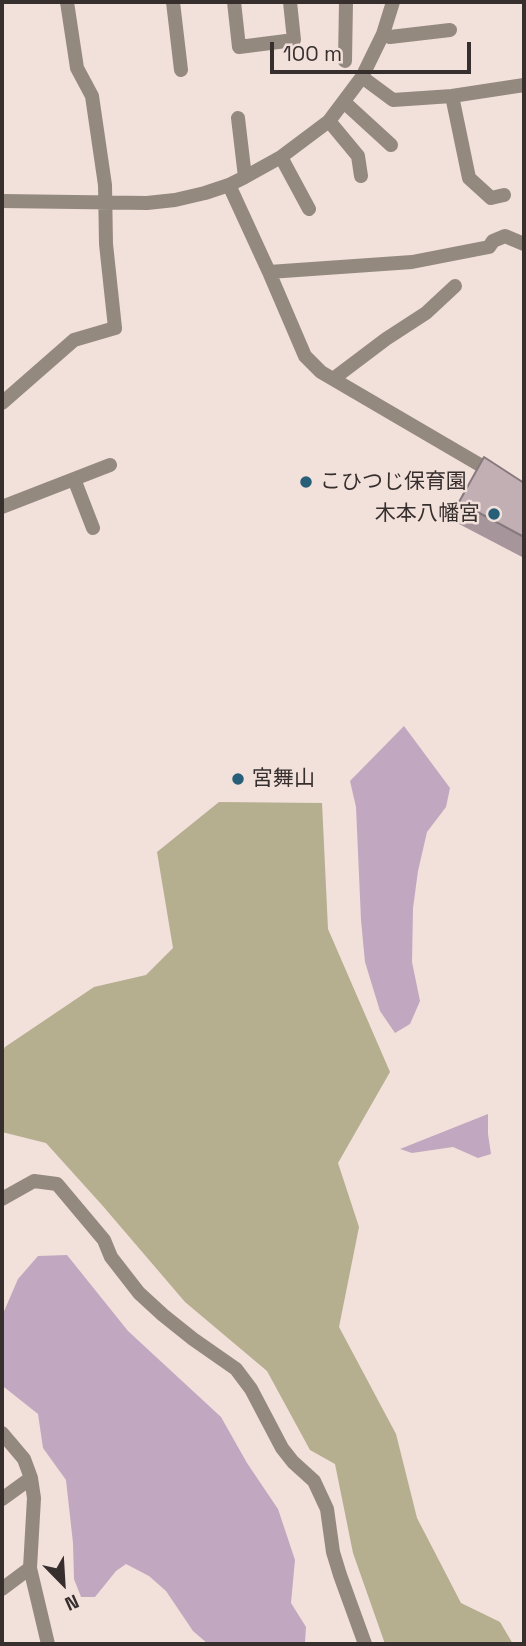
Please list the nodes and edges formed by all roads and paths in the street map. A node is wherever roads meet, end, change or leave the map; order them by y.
1 (67, 2) edge
2 (173, 2) edge
3 (234, 2) edge
4 (290, 2) edge
5 (346, 2) edge
6 (393, 2) edge
7 (450, 30) dead end
8 (383, 34) junction
9 (345, 61) dead end
10 (181, 70) dead end
11 (362, 77) junction
12 (524, 85) edge
13 (452, 96) junction
14 (344, 102) junction
15 (238, 118) dead end
16 (329, 121) junction
17 (391, 145) dead end
18 (281, 157) junction
19 (361, 176) dead end
20 (245, 177) junction
21 (229, 185) junction
22 (504, 195) dead end
23 (2, 201) edge
24 (106, 204) junction
25 (309, 209) dead end
26 (524, 244) edge
27 (269, 272) junction
28 (455, 286) dead end
29 (332, 379) junction
30 (2, 403) edge
31 (110, 465) dead end
32 (74, 479) junction
33 (524, 494) edge
34 (2, 507) edge
35 (93, 528) dead end
36 (2, 1199) edge
37 (2, 1433) edge
38 (31, 1478) junction
39 (2, 1499) edge
40 (30, 1568) junction
41 (2, 1589) edge
42 (48, 1644) edge
43 (365, 1644) edge

1 - 24 street
2 - 10 street
3 - 4 street
5 - 9 street
6 - 8 street
7 - 8 street
8 - 11 street
11 - 13 street
11 - 14 street
12 - 13 street
13 - 22 street
14 - 16 street
14 - 17 street
15 - 20 street
16 - 18 street
16 - 19 street
18 - 20 street
18 - 25 street
20 - 21 street
21 - 24 street
21 - 27 street
23 - 24 street
24 - 30 street
26 - 27 street
27 - 29 street
28 - 29 street
29 - 33 street
31 - 32 street
32 - 34 street
32 - 35 street
36 - 43 street
37 - 38 street
38 - 39 street
38 - 40 street
40 - 41 street
40 - 42 street

